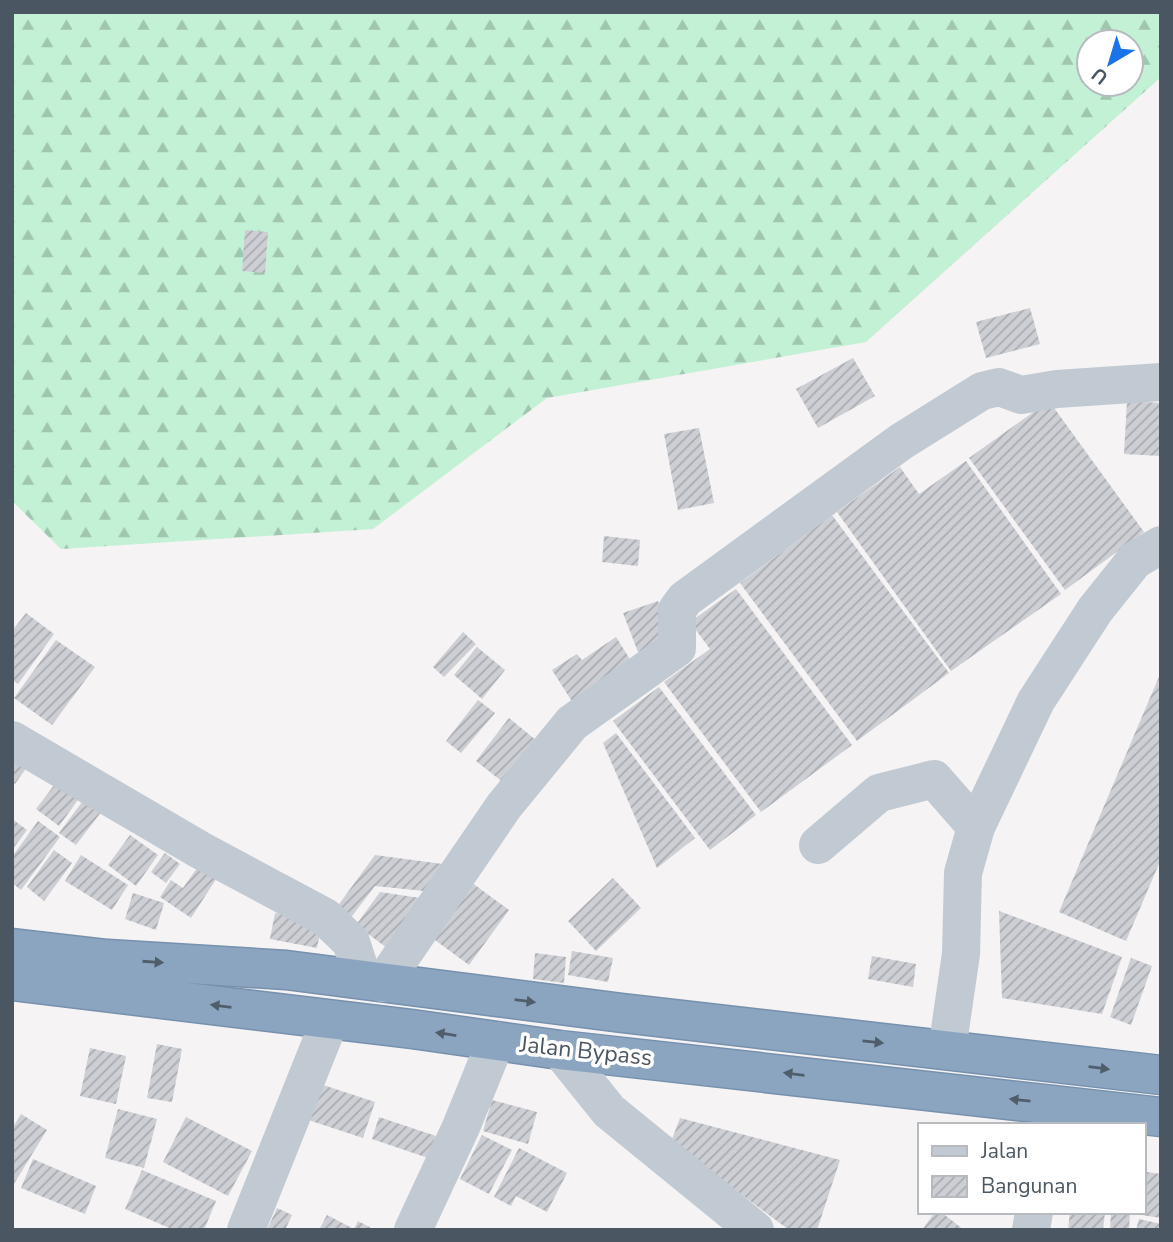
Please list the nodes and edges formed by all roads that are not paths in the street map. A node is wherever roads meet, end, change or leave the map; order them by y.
1 (1161, 382) edge
2 (1161, 545) edge
3 (12, 740) edge
4 (976, 827) junction
5 (818, 845) dead end
6 (12, 948) edge
7 (107, 976) junction
8 (12, 981) edge
9 (373, 981) junction
10 (330, 1020) junction
11 (496, 1041) junction
12 (560, 1050) junction
13 (947, 1050) junction
14 (1161, 1075) edge
15 (1069, 1115) edge
16 (1161, 1117) edge
17 (246, 1230) edge
18 (413, 1230) edge
19 (755, 1230) edge

1 - 9 street
2 - 4 street
3 - 9 street
4 - 5 street
4 - 13 street
6 - 7 highway, Jalan Bypass
7 - 8 highway, Jalan Bypass
7 -> 9 highway, Jalan Bypass
10 -> 7 highway, Jalan Bypass
9 -> 13 highway, Jalan Bypass
11 -> 10 highway, Jalan Bypass
10 - 17 street
11 - 12 highway, Jalan Bypass
11 - 18 street
15 -> 12 highway, Jalan Bypass
12 - 19 street
13 -> 14 highway, Jalan Bypass
15 - 16 highway, Jalan Bypass

